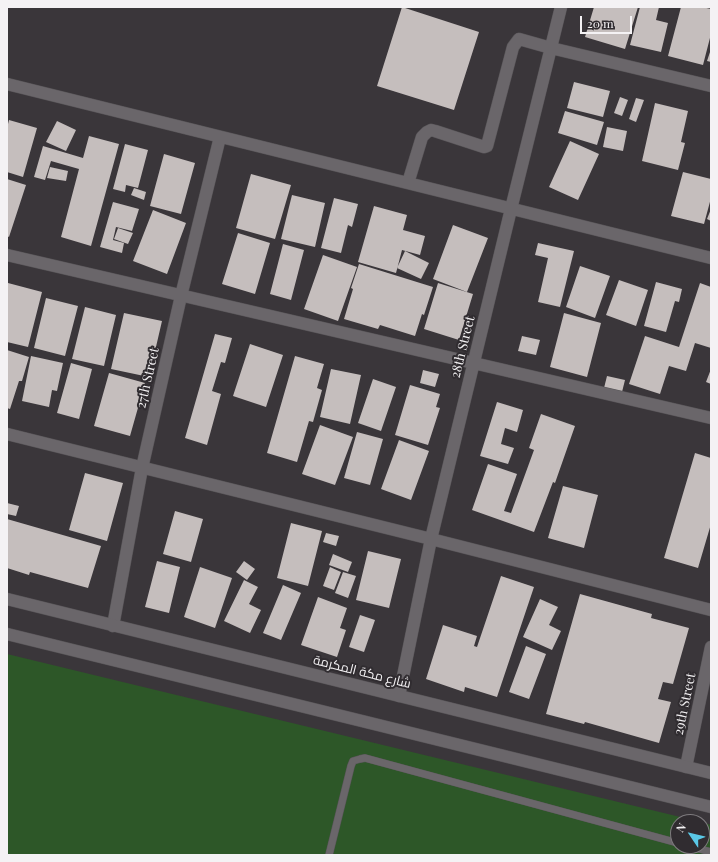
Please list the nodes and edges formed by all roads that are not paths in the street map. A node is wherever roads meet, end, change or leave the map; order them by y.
1 (561, 7) edge
2 (551, 48) junction
3 (7, 84) edge
4 (711, 86) edge
5 (220, 137) junction
6 (408, 183) junction
7 (511, 208) junction
8 (7, 255) edge
9 (711, 258) edge
10 (181, 296) junction
11 (474, 363) junction
12 (711, 418) edge
13 (7, 434) edge
14 (142, 468) junction
15 (431, 539) junction
16 (7, 599) edge
17 (711, 610) edge
18 (113, 626) junction
19 (7, 634) edge
20 (711, 647) edge
21 (399, 696) junction
22 (686, 767) junction
23 (711, 773) edge
24 (711, 807) edge
25 (670, 841) edge
26 (329, 855) edge

1 - 2 street, 28th Street
2 - 4 street
2 - 6 street
2 - 7 street, 28th Street
3 - 5 street
5 - 6 street
5 - 10 street, 27th Street
6 - 7 street
7 - 9 street
7 - 11 street, 28th Street
8 - 10 street
10 - 11 street
10 - 14 street, 27th Street
11 - 12 street
11 - 15 street, 28th Street
13 - 14 street
14 - 15 street
14 - 18 street, 27th Street
15 - 17 street
15 - 21 street, 28th Street
16 - 18 street, شارع مكة المكرمة
18 - 21 street, شارع مكة المكرمة
19 - 24 street
20 - 22 street, 29th Street
21 - 22 street, شارع مكة المكرمة
22 - 23 street, شارع مكة المكرمة
25 - 26 lane

